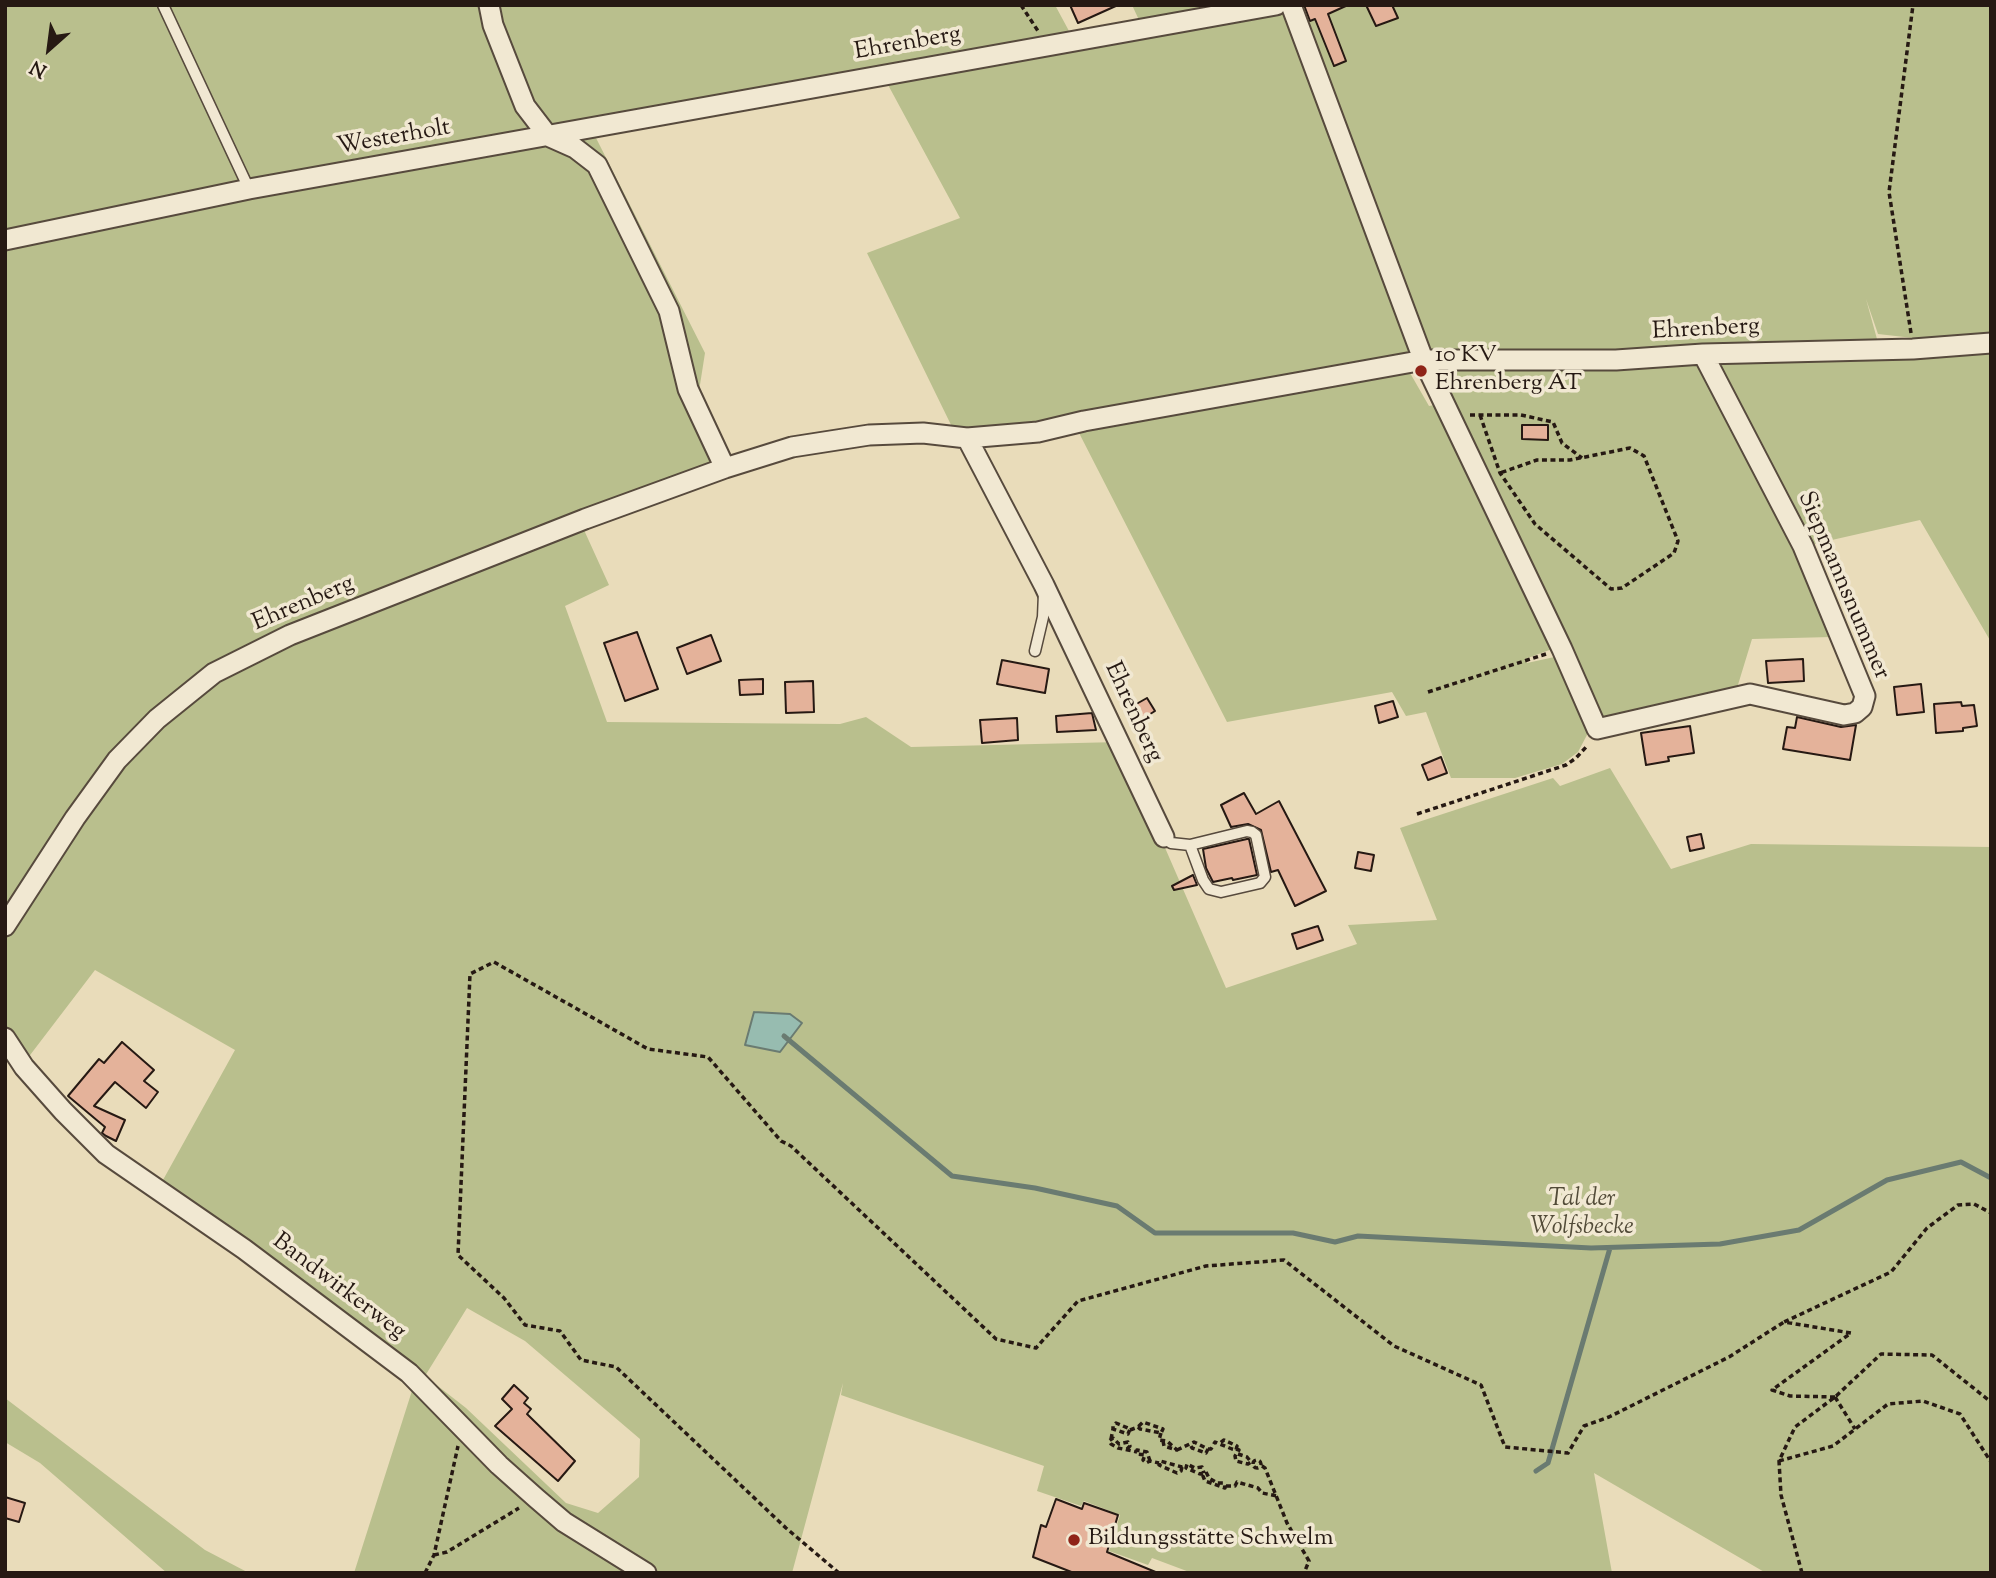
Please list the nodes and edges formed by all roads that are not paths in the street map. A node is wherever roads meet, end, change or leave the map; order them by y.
1 (163, 5) edge
2 (489, 5) edge
3 (1276, 5) edge
4 (1291, 5) edge
5 (548, 136) junction
6 (249, 189) junction
7 (5, 240) edge
8 (1991, 343) edge
9 (1703, 354) junction
10 (1424, 360) junction
11 (967, 438) junction
12 (725, 468) junction
13 (1044, 585) junction
14 (1035, 651) dead end
15 (1164, 837) joint
16 (1190, 845) junction
17 (5, 926) edge
18 (5, 1038) edge
19 (646, 1573) edge

1 - 6 lane
2 - 5 street
3 - 5 street, Ehrenberg
4 - 10 street
5 - 6 street, Westerholt
5 - 12 street
6 - 7 street, Westerholt
8 - 9 street, Ehrenberg
9 - 10 street, Ehrenberg
9 - 10 street, Siepmannsnummer
10 - 11 street, Ehrenberg
11 - 12 street, Ehrenberg
11 - 13 street, Ehrenberg
12 - 17 street, Ehrenberg
13 - 14 lane
13 - 15 street, Ehrenberg
15 - 16 lane, Ehrenberg
16 - 16 lane
18 - 19 street, Bandwirkerweg

